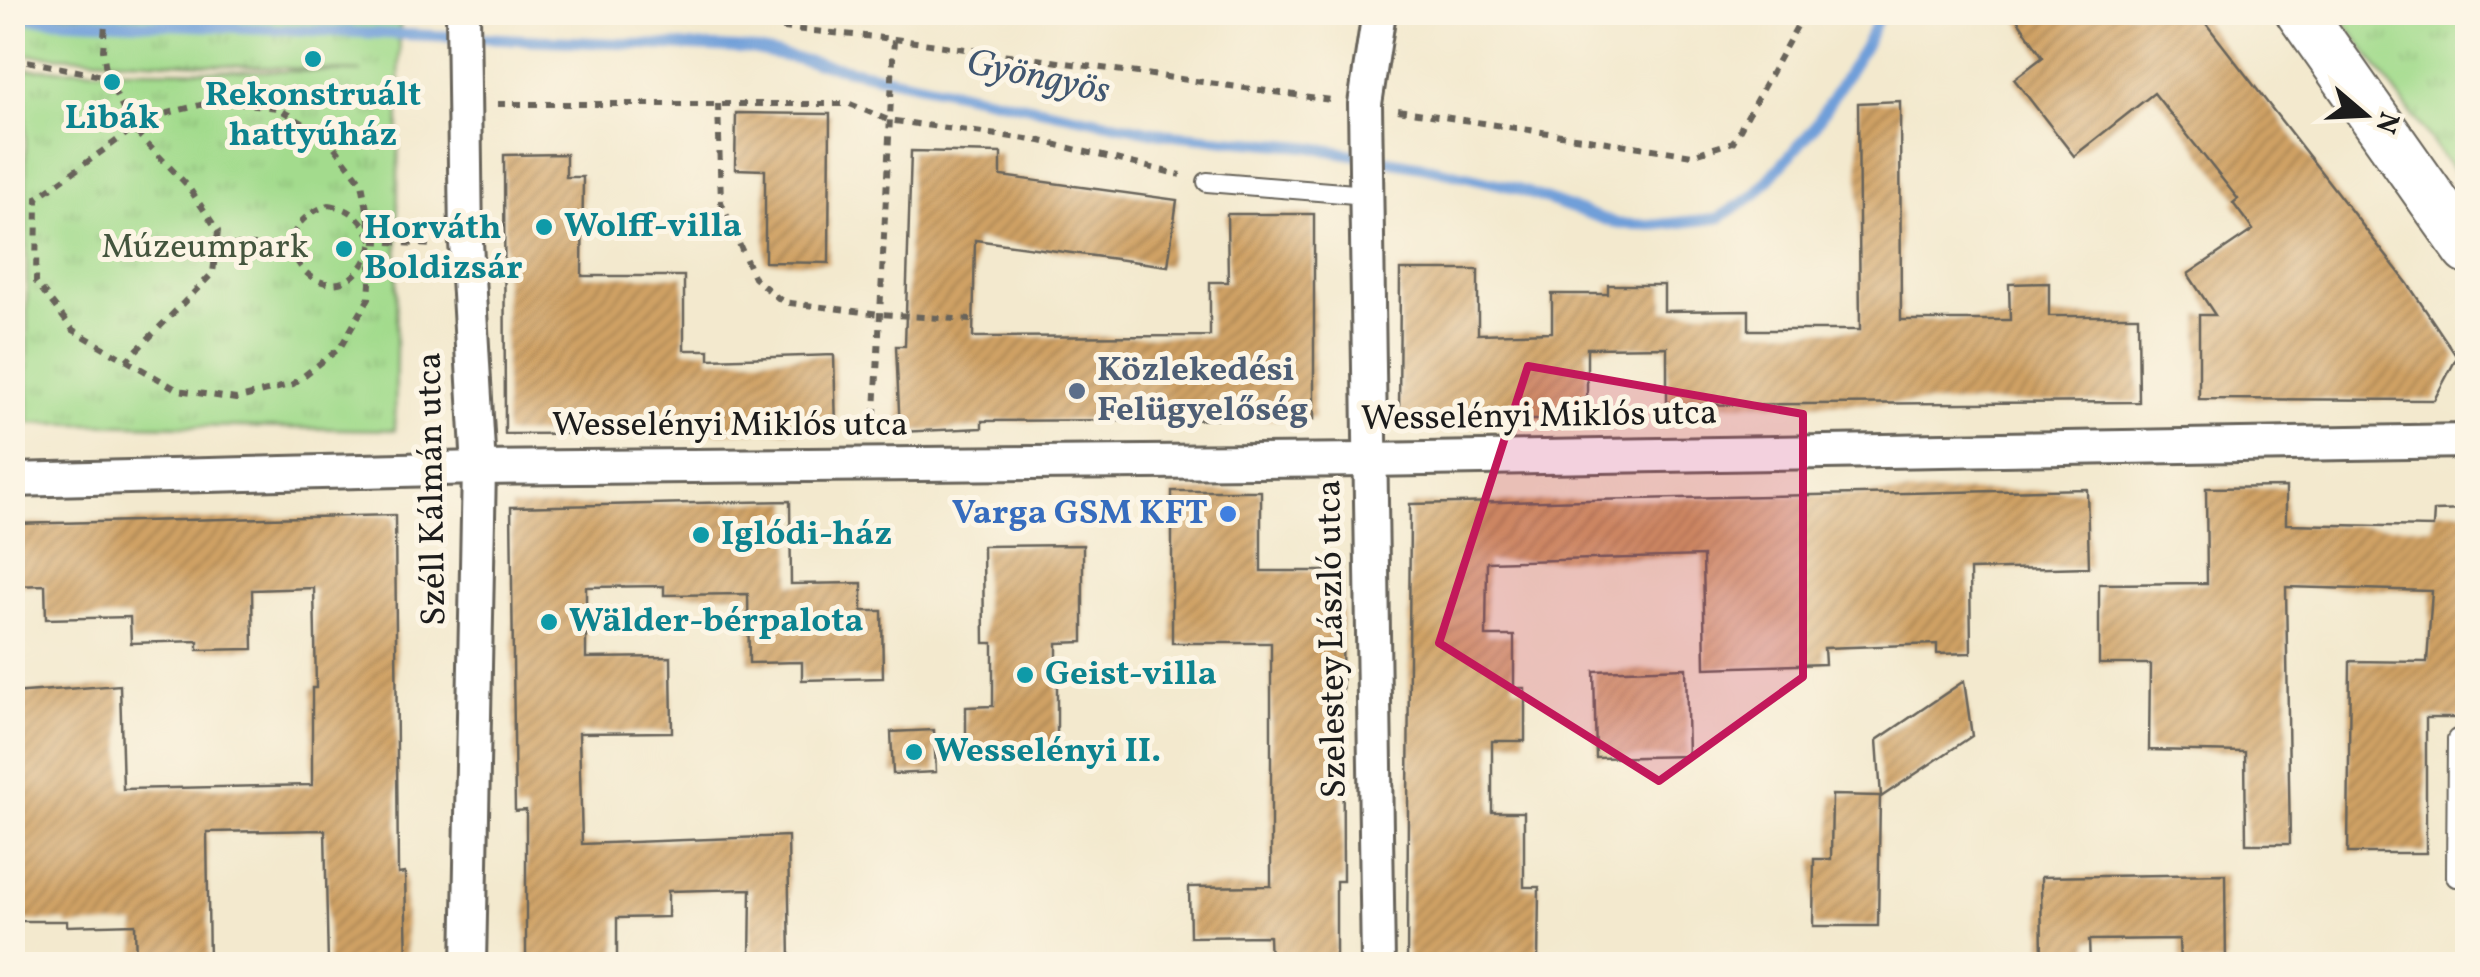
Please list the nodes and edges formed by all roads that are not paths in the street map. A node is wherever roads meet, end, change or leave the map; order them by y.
1 (1380, 12) edge
2 (2300, 12) edge
3 (463, 16) edge
4 (1366, 169) junction
5 (1207, 182) road end
6 (2468, 250) edge
7 (2468, 441) edge
8 (1370, 460) junction
9 (478, 468) junction
10 (12, 480) edge
11 (2457, 739) dead end
12 (2456, 877) dead end
13 (470, 964) edge
14 (1378, 964) edge

1 - 4 street, Szelestey László utca
2 - 6 main road
3 - 9 street, Széll Kálmán utca
4 - 5 lane
4 - 8 street, Szelestey László utca
7 - 8 street, Wesselényi Miklós utca
8 - 9 street, Wesselényi Miklós utca
8 - 14 street, Szelestey László utca
9 - 10 street, Wesselényi Miklós utca
9 - 13 street, Széll Kálmán utca
11 - 12 lane

